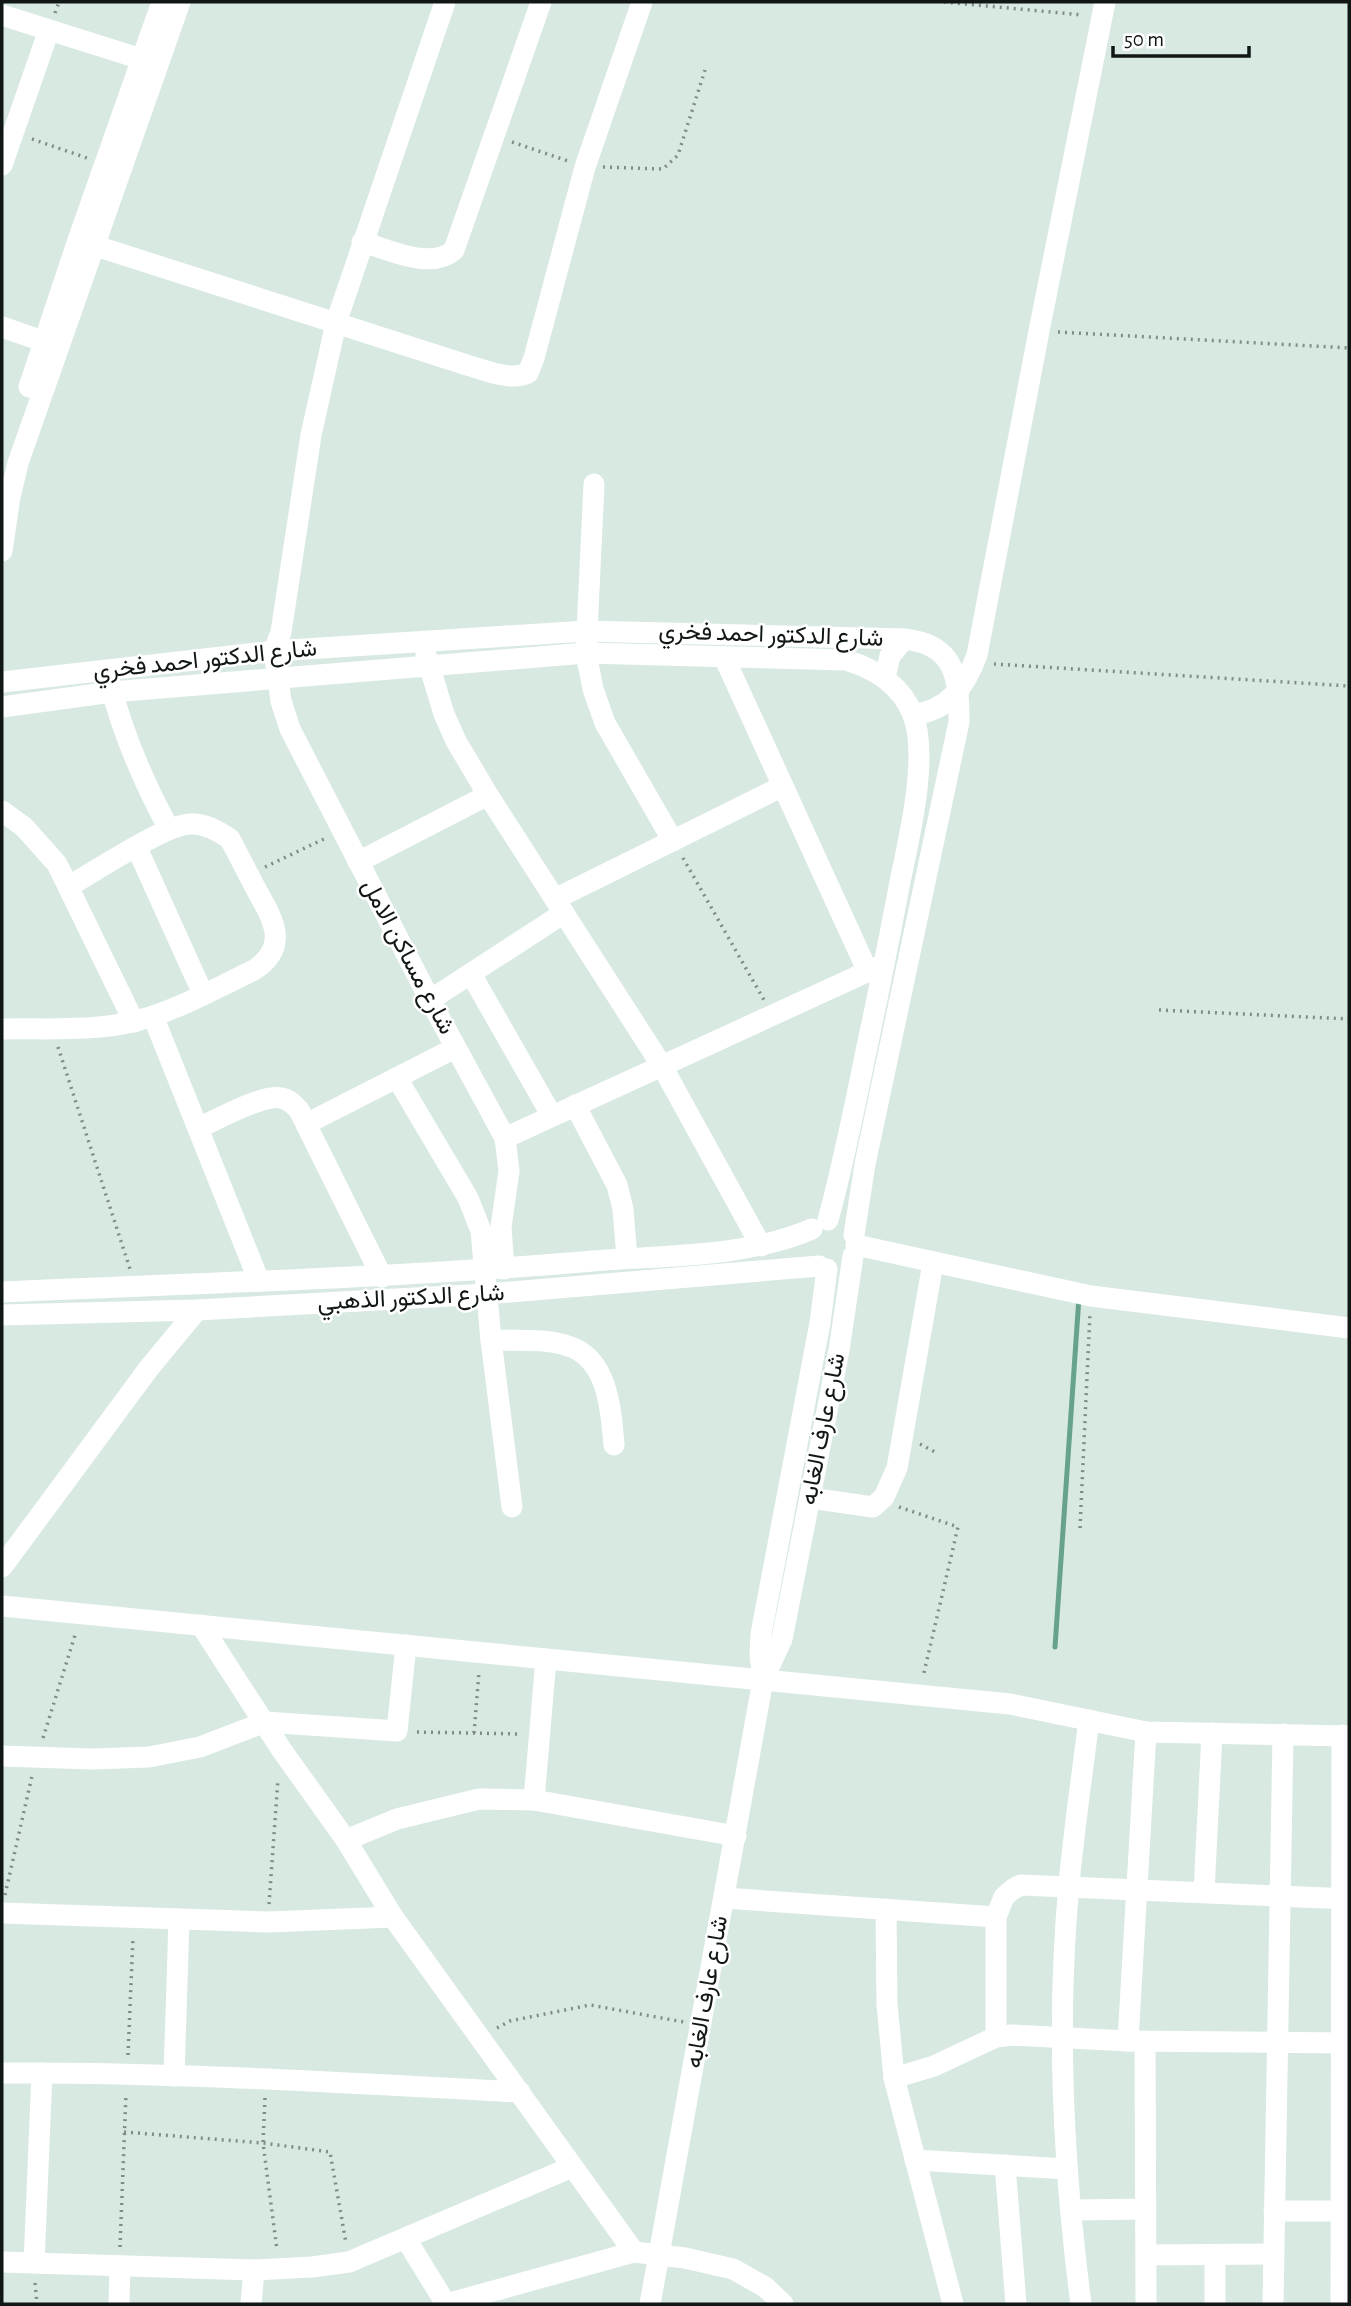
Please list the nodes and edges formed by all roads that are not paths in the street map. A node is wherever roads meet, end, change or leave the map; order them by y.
1 (162, 2) edge
2 (180, 2) edge
3 (445, 2) edge
4 (541, 2) edge
5 (642, 2) edge
6 (1104, 9) edge
7 (2, 15) edge
8 (49, 30) junction
9 (151, 62) junction
10 (2, 165) edge
11 (362, 242) junction
12 (96, 246) junction
13 (336, 323) junction
14 (2, 327) edge
15 (52, 344) junction
16 (13, 461) junction
17 (2, 483) edge
18 (594, 484) dead end
19 (2, 551) edge
20 (586, 631) junction
21 (904, 639) junction
22 (424, 643) junction
23 (274, 651) junction
24 (586, 653) junction
25 (724, 657) junction
26 (429, 666) junction
27 (107, 669) junction
28 (885, 677) junction
29 (277, 679) junction
30 (2, 682) edge
31 (959, 691) junction
32 (112, 692) junction
33 (2, 707) edge
34 (913, 715) junction
35 (783, 786) junction
36 (488, 794) junction
37 (2, 811) edge
38 (169, 829) junction
39 (673, 841) junction
40 (137, 848) junction
41 (358, 862) junction
42 (69, 886) junction
43 (560, 906) junction
44 (876, 968) junction
45 (471, 974) junction
46 (203, 994) junction
47 (430, 1000) junction
48 (144, 1019) junction
49 (2, 1029) edge
50 (456, 1048) junction
51 (662, 1066) junction
52 (397, 1078) junction
53 (575, 1105) junction
54 (552, 1116) junction
55 (306, 1124) junction
56 (198, 1128) junction
57 (505, 1138) junction
58 (820, 1224) junction
59 (761, 1246) junction
60 (854, 1246) junction
61 (627, 1258) junction
62 (933, 1263) junction
63 (823, 1268) junction
64 (494, 1269) junction
65 (382, 1277) junction
66 (259, 1281) junction
67 (2, 1292) edge
68 (487, 1294) junction
69 (197, 1310) junction
70 (2, 1315) edge
71 (1349, 1328) edge
72 (491, 1340) junction
73 (614, 1445) dead end
74 (810, 1498) junction
75 (512, 1507) dead end
76 (2, 1567) edge
77 (2, 1606) edge
78 (201, 1625) junction
79 (406, 1645) junction
80 (546, 1659) junction
81 (763, 1680) junction
82 (1089, 1720) junction
83 (265, 1722) junction
84 (1146, 1732) junction
85 (1212, 1733) junction
86 (1283, 1734) junction
87 (1346, 1735) edge
88 (2, 1756) edge
89 (534, 1800) junction
90 (736, 1836) junction
91 (346, 1840) junction
92 (1069, 1886) junction
93 (1137, 1889) junction
94 (1203, 1892) junction
95 (1280, 1896) junction
96 (724, 1898) junction
97 (1346, 1899) edge
98 (886, 1909) junction
99 (2, 1913) edge
100 (393, 1917) junction
101 (996, 1917) junction
102 (178, 1919) junction
103 (996, 2037) junction
104 (1062, 2038) junction
105 (1137, 2041) junction
106 (1277, 2042) junction
107 (1345, 2043) edge
108 (2, 2073) edge
109 (43, 2073) junction
110 (174, 2076) junction
111 (894, 2078) junction
112 (520, 2092) junction
113 (915, 2160) junction
114 (1005, 2165) junction
115 (572, 2167) junction
116 (1067, 2169) junction
117 (1146, 2209) junction
118 (1071, 2210) junction
119 (1274, 2211) junction
120 (1345, 2211) edge
121 (406, 2239) junction
122 (634, 2252) junction
123 (1273, 2254) junction
124 (659, 2255) junction
125 (1146, 2255) junction
126 (1214, 2255) junction
127 (2, 2262) edge
128 (34, 2263) junction
129 (120, 2266) junction
130 (254, 2270) junction
131 (119, 2304) edge
132 (251, 2304) edge
133 (446, 2304) edge
134 (650, 2304) edge
135 (783, 2304) edge
136 (953, 2304) edge
137 (1016, 2304) edge
138 (1081, 2304) edge
139 (1146, 2304) edge
140 (1215, 2304) edge
141 (1273, 2304) edge
142 (1341, 2304) edge

1 - 9 street
2 - 9 street
3 - 11 street
4 - 11 street
5 - 13 street
6 - 31 street
7 - 8 street
8 - 9 street
8 - 10 street
9 - 12 street
9 - 15 street
11 - 13 street
12 - 13 street
12 - 15 street
13 - 23 street
14 - 15 street
15 - 16 street
16 - 17 street
16 - 19 street
18 - 20 street
20 - 21 street, شارع الدكتور احمد فخري
20 - 22 street, شارع الدكتور احمد فخري
20 - 24 street
21 - 28 street
21 - 31 street, شارع الدكتور احمد فخري
22 - 23 street, شارع الدكتور احمد فخري
22 - 26 street
23 - 27 street, شارع الدكتور احمد فخري
23 - 29 street, شارع مساكن الامل
24 - 25 street, شارع الدكتور احمد فخري
24 - 26 street, شارع الدكتور احمد فخري
24 - 39 street
25 - 28 street, شارع الدكتور احمد فخري
25 - 35 street
26 - 29 street, شارع الدكتور احمد فخري
26 - 36 street
27 - 30 street, شارع الدكتور احمد فخري
27 - 32 street
28 - 34 street, شارع الدكتور احمد فخري
29 - 32 street, شارع الدكتور احمد فخري
29 - 41 street, شارع مساكن الامل
31 - 34 street
31 - 60 street, شارع الدكتور احمد فخري
32 - 33 street, شارع الدكتور احمد فخري
32 - 38 street
34 - 44 street, شارع الدكتور احمد فخري
35 - 39 street
35 - 44 street
36 - 41 street
36 - 43 street
37 - 42 street
38 - 40 street
38 - 46 street
39 - 43 street
40 - 42 street
40 - 46 street
41 - 47 street, شارع مساكن الامل
42 - 48 street
43 - 45 street
43 - 51 street
44 - 51 street
44 - 58 street, شارع الدكتور احمد فخري
45 - 47 street
45 - 54 street
46 - 48 street
47 - 50 street, شارع مساكن الامل
48 - 49 street
48 - 56 street
50 - 52 street
50 - 57 street, شارع مساكن الامل
51 - 53 street
51 - 59 street
52 - 55 street
52 - 64 street
53 - 54 street
53 - 61 street
54 - 57 street
55 - 56 street
55 - 65 street
56 - 66 street
57 - 64 street, شارع مساكن الامل
58 - 59 street, شارع الدكتور الذهبي
58 - 60 street
58 - 63 street
59 - 61 street, شارع الدكتور الذهبي
60 - 62 street
60 - 63 street
60 - 74 street, شارع عارف الغابه
61 - 64 street, شارع الدكتور الذهبي
62 - 71 street
62 - 74 street
63 - 68 street, شارع الدكتور الذهبي
63 - 81 street, شارع عارف الغابه
64 - 65 street, شارع الدكتور الذهبي
64 - 68 street
65 - 66 street, شارع الدكتور الذهبي
66 - 67 street, شارع الدكتور الذهبي
68 - 69 street, شارع الدكتور الذهبي
68 - 72 street
69 - 70 street, شارع الدكتور الذهبي
69 - 76 street
72 - 73 street
72 - 75 street
74 - 81 street, شارع عارف الغابه
77 - 78 street
78 - 79 street
78 - 83 street
79 - 80 street
79 - 83 street
80 - 81 street
80 - 89 street
81 - 82 street
81 - 90 street, شارع عارف الغابه
82 - 84 street
82 - 92 street
83 - 88 street
83 - 91 street
84 - 85 street
84 - 93 street
85 - 86 street
85 - 94 street
86 - 87 street
86 - 95 street
87 - 97 street
89 - 90 street
89 - 91 street
90 - 96 street, شارع عارف الغابه
91 - 100 street
92 - 93 street
92 - 101 street
92 - 104 street
93 - 94 street
93 - 105 street
94 - 95 street
95 - 97 street
95 - 106 street
96 - 98 street
96 - 124 street, شارع عارف الغابه
97 - 107 street
98 - 101 street
98 - 111 street
99 - 102 street
100 - 102 street
100 - 112 street
101 - 103 street
102 - 110 street
103 - 104 street
103 - 111 street
104 - 105 street
104 - 116 street
105 - 106 street
105 - 117 street
106 - 107 street
106 - 119 street
107 - 120 street
108 - 109 street
109 - 110 street
109 - 128 street
110 - 112 street
111 - 113 street
112 - 115 street
113 - 114 street
113 - 136 street
114 - 116 street
114 - 137 street
115 - 121 street
115 - 122 street
116 - 118 street
117 - 118 street
117 - 125 street
118 - 138 street
119 - 120 street
119 - 123 street
120 - 142 street
121 - 130 street
121 - 133 street
122 - 124 street
122 - 133 street
123 - 126 street
123 - 141 street
124 - 134 street, شارع عارف الغابه
124 - 135 street
125 - 126 street
125 - 139 street
126 - 140 street
127 - 128 street
128 - 129 street
129 - 130 street
129 - 131 street
130 - 132 street

